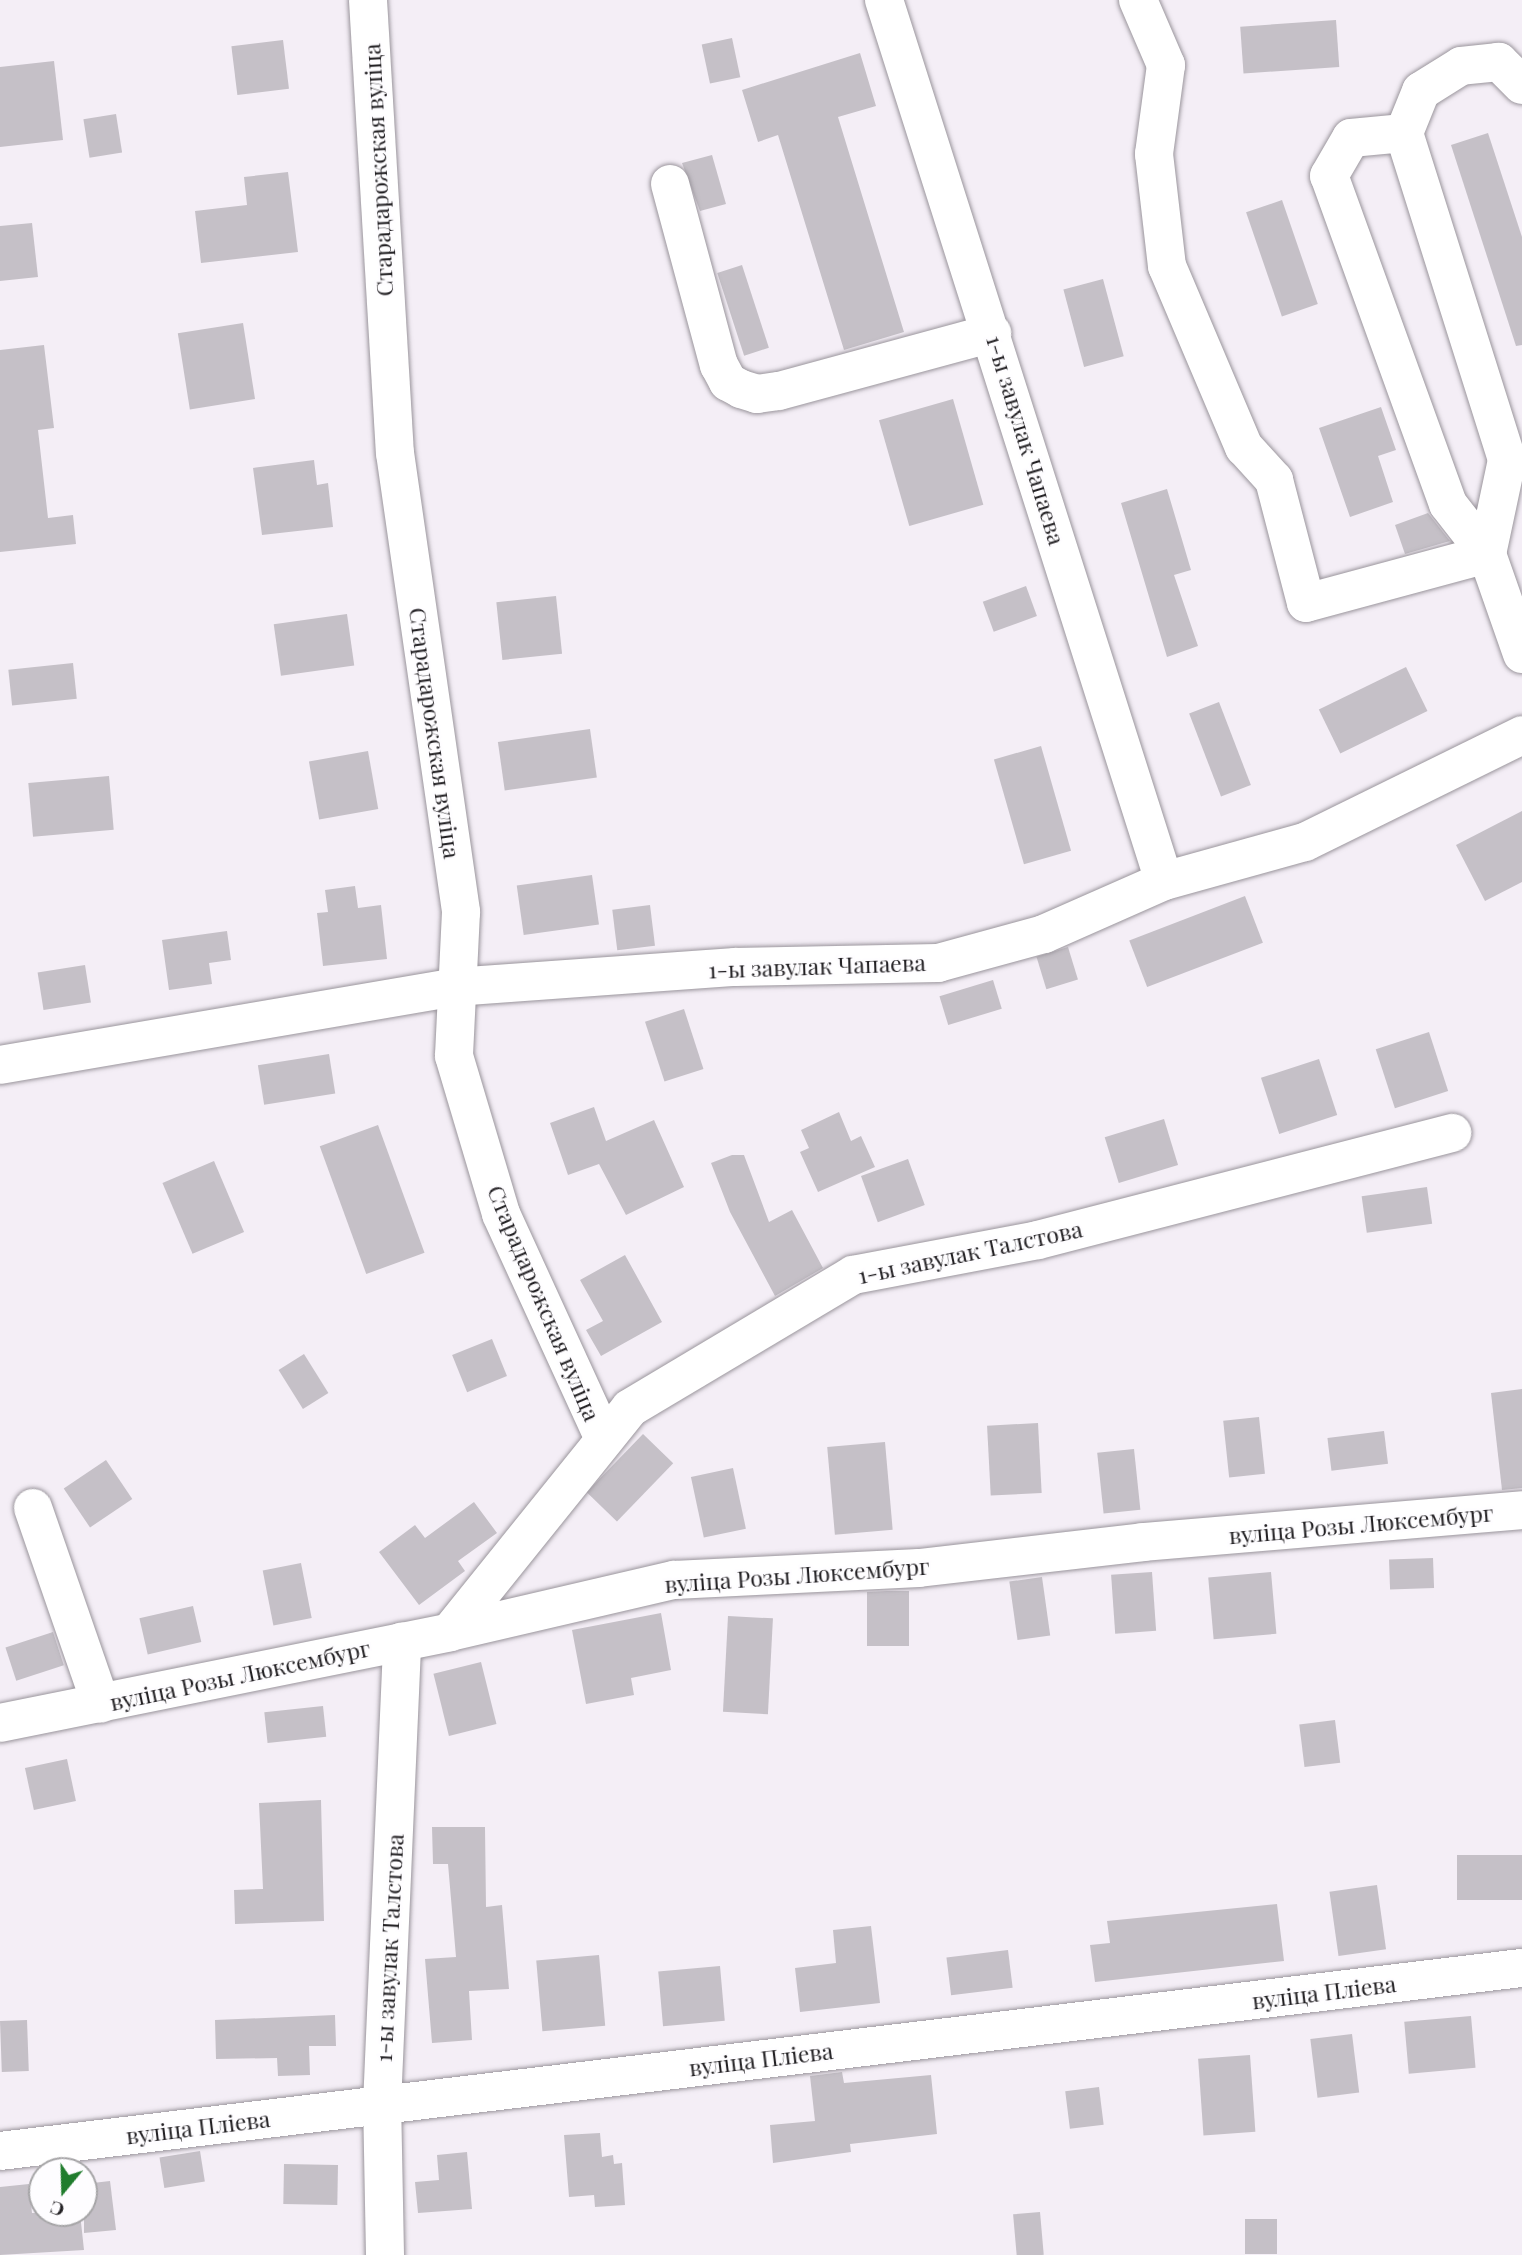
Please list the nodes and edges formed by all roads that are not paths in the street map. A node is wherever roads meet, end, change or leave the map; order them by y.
1 (368, 0) edge
2 (884, 0) edge
3 (1138, 0) edge
4 (1522, 85) edge
5 (1404, 133) junction
6 (670, 184) dead end
7 (992, 333) junction
8 (1488, 554) junction
9 (1522, 654) edge
10 (1522, 735) edge
11 (1164, 881) junction
12 (454, 987) junction
13 (0, 1065) edge
14 (1452, 1133) dead end
15 (604, 1439) junction
16 (33, 1508) dead end
17 (1522, 1510) edge
18 (450, 1632) junction
19 (402, 1641) junction
20 (101, 1704) junction
21 (0, 1724) edge
22 (1522, 1968) edge
23 (382, 2105) junction
24 (0, 2151) edge
25 (385, 2255) edge

1 - 12 street, Старадарожская вуліца
2 - 7 street, 1-ы завулак Чапаева
3 - 8 street
4 - 5 street
5 - 8 street
5 - 8 street
6 - 7 street
7 - 11 street, 1-ы завулак Чапаева
8 - 9 street
10 - 11 street, 1-ы завулак Чапаева
11 - 12 street, 1-ы завулак Чапаева
12 - 13 street, 1-ы завулак Чапаева
12 - 15 street, Старадарожская вуліца
14 - 15 street, 1-ы завулак Талстова
15 - 18 street, 1-ы завулак Талстова
16 - 20 street
17 - 18 street, вуліца Розы Люксембург
18 - 19 street, вуліца Розы Люксембург
19 - 20 street, вуліца Розы Люксембург
19 - 23 street, 1-ы завулак Талстова
20 - 21 street, вуліца Розы Люксембург
22 - 23 street, вуліца Пліева
23 - 24 street, вуліца Пліева
23 - 25 street, 1-ы завулак Талстова

